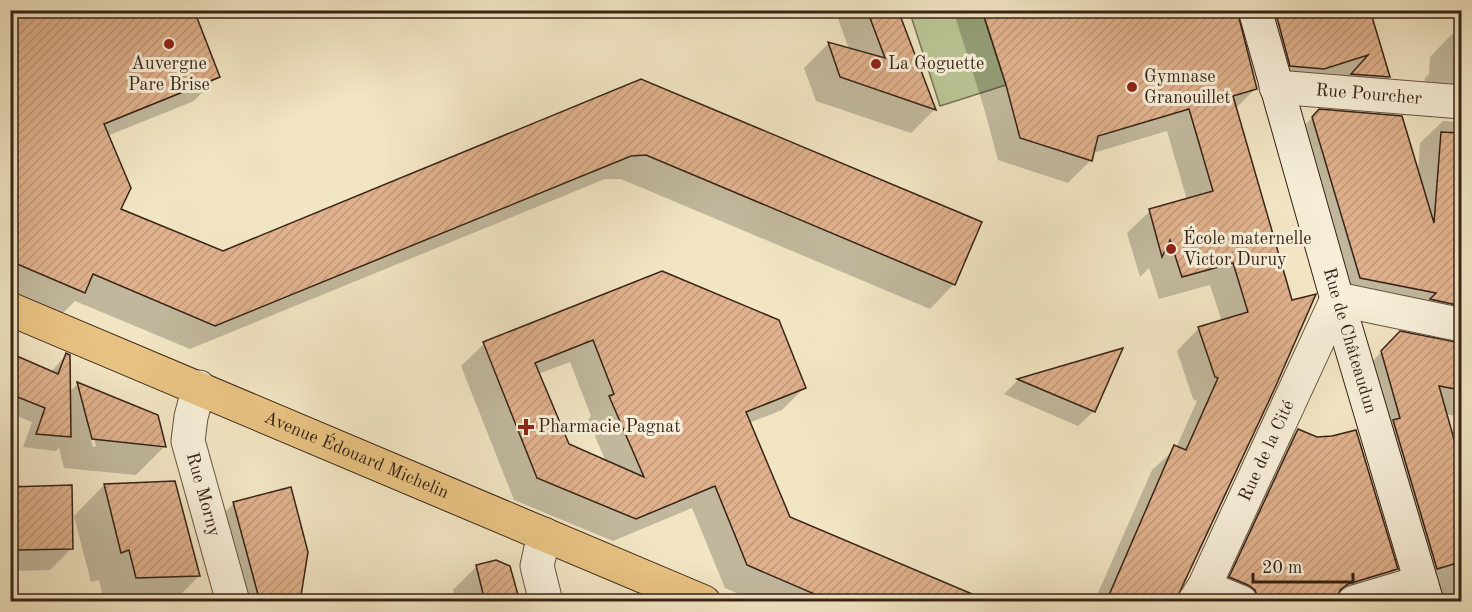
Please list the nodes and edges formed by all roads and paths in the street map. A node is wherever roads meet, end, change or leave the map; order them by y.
1 (1255, 10) edge
2 (1276, 87) junction
3 (1461, 102) edge
4 (1337, 299) junction
5 (10, 309) edge
6 (1461, 325) edge
7 (198, 387) junction
8 (544, 534) junction
9 (1424, 592) edge
10 (1199, 594) edge
11 (233, 602) edge
12 (546, 602) edge
13 (704, 602) edge
14 (1241, 602) edge
15 (1354, 602) edge

1 - 2 street, Rue de Châteaudun
2 - 3 street, Rue Pourcher
2 - 4 street, Rue de Châteaudun
4 - 6 street
4 - 9 street, Rue de Châteaudun
4 - 10 street, Rue de la Cité
5 - 7 main road, Avenue Édouard Michelin
7 - 8 main road, Avenue Édouard Michelin
7 - 11 street, Rue Morny
8 - 12 street
8 - 13 main road, Avenue Édouard Michelin
9 - 15 street
10 - 14 street

